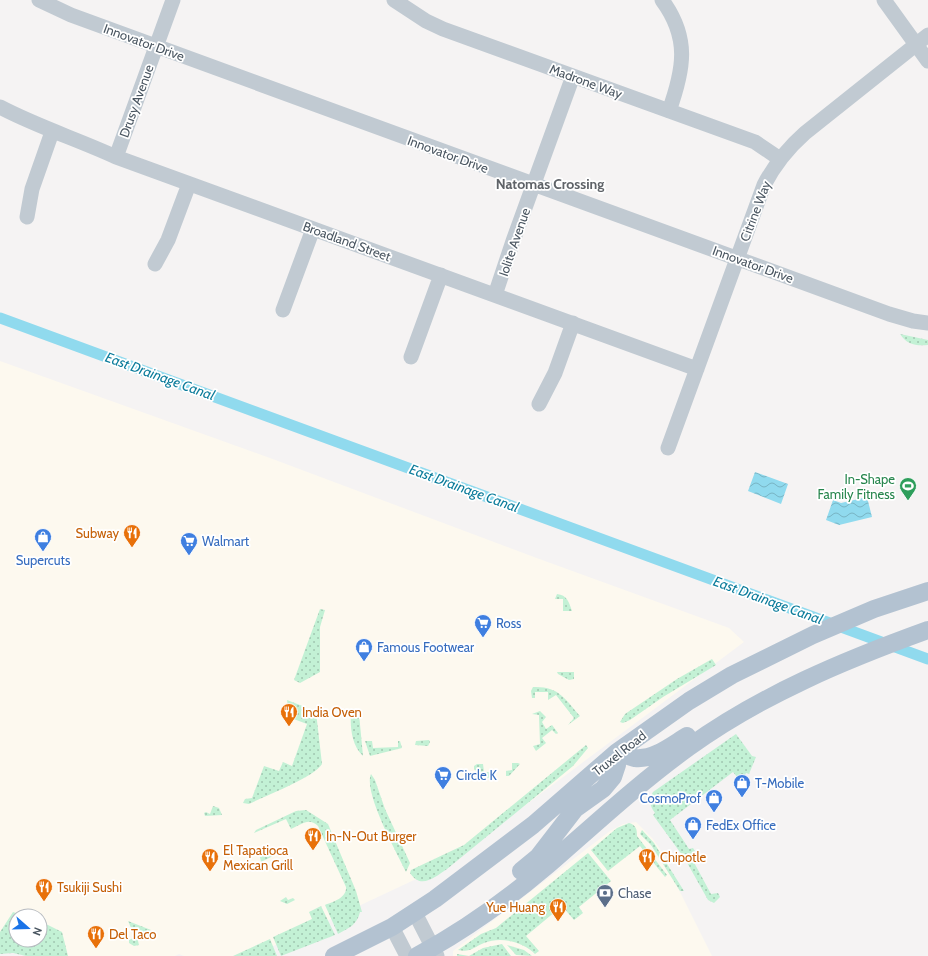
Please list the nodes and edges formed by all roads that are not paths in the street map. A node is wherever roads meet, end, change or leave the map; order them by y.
1 (39, 0) edge
2 (173, 0) edge
3 (395, 0) edge
4 (662, 0) edge
5 (884, 0) edge
6 (928, 35) edge
7 (916, 44) junction
8 (156, 47) junction
9 (928, 61) edge
10 (573, 76) junction
11 (0, 107) edge
12 (669, 111) junction
13 (52, 132) junction
14 (116, 157) junction
15 (780, 159) junction
16 (189, 184) junction
17 (534, 185) junction
18 (27, 217) dead end
19 (313, 229) junction
20 (738, 259) junction
21 (155, 264) dead end
22 (441, 275) junction
23 (496, 295) junction
24 (283, 310) dead end
25 (573, 323) junction
26 (928, 323) edge
27 (411, 357) dead end
28 (697, 369) junction
29 (539, 404) dead end
30 (668, 448) dead end
31 (928, 590) edge
32 (928, 630) edge
33 (789, 687) junction
34 (617, 752) junction
35 (415, 913) junction
36 (392, 927) junction
37 (458, 931) junction
38 (435, 952) edge
39 (334, 956) edge
40 (407, 956) edge
41 (417, 956) edge

1 - 8 street, Innovator Drive
2 - 8 street, Drusy Avenue
3 - 10 street, Madrone Way
4 - 12 street
5 - 7 street
6 - 7 street, Citrine Way
7 - 9 street
7 - 15 street, Citrine Way
8 - 14 street, Drusy Avenue
8 - 17 street, Innovator Drive
10 - 12 street, Madrone Way
10 - 17 street, Iolite Avenue
11 - 13 street, Broadland Street
12 - 15 street, Madrone Way
13 - 14 street, Broadland Street
13 - 18 street
14 - 16 street, Broadland Street
15 - 20 street, Citrine Way
16 - 19 street, Broadland Street
16 - 21 street
17 - 20 street, Innovator Drive
17 - 23 street, Iolite Avenue
19 - 22 street, Broadland Street
19 - 24 street
20 - 26 street, Innovator Drive
20 - 28 street, Citrine Way
22 - 23 street, Broadland Street
22 - 27 street
23 - 25 street, Broadland Street
25 - 28 street, Broadland Street
25 - 29 street
28 - 30 street, Citrine Way
31 - 34 main road, Truxel Road
32 - 33 main road
33 - 34 main road
33 - 37 main road
34 - 35 main road, Truxel Road
34 - 37 main road
35 - 36 main road, Truxel Road
35 - 38 street
36 - 39 main road, Truxel Road
36 - 40 street
37 - 38 main road
38 - 41 main road

